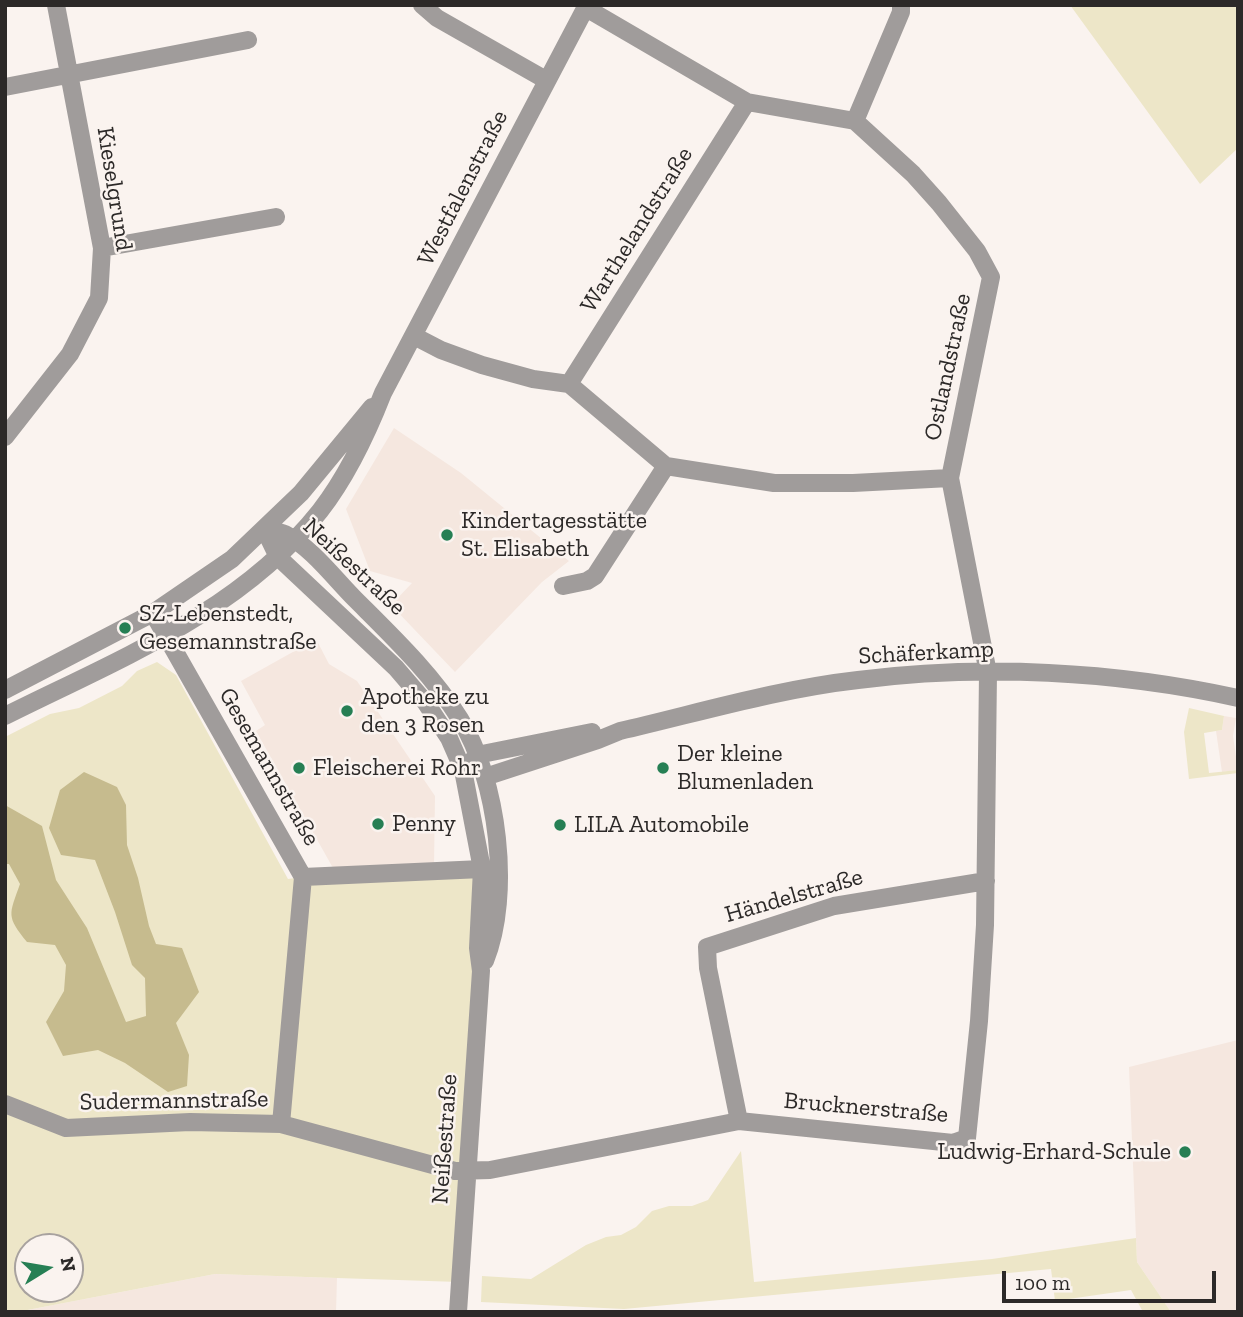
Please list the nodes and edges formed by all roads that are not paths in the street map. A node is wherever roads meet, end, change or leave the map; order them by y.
1 (56, 5) edge
2 (422, 5) edge
3 (901, 5) edge
4 (586, 7) edge
5 (248, 40) dead end
6 (71, 76) junction
7 (546, 80) junction
8 (5, 87) edge
9 (747, 102) junction
10 (855, 121) junction
11 (276, 217) dead end
12 (102, 248) junction
13 (414, 336) junction
14 (569, 384) junction
15 (383, 393) junction
16 (5, 438) edge
17 (666, 466) junction
18 (950, 478) junction
19 (265, 530) junction
20 (294, 540) junction
21 (278, 556) junction
22 (563, 586) dead end
23 (153, 613) junction
24 (166, 636) junction
25 (988, 673) junction
26 (5, 690) edge
27 (1238, 698) edge
28 (11, 714) edge
29 (620, 731) junction
30 (477, 755) junction
31 (463, 770) junction
32 (485, 777) junction
33 (478, 870) junction
34 (303, 877) junction
35 (986, 881) junction
36 (481, 971) junction
37 (5, 1104) edge
38 (739, 1121) junction
39 (281, 1124) junction
40 (467, 1171) junction
41 (458, 1312) edge

1 - 6 street, Kieselgrund
2 - 7 street
3 - 10 street
4 - 7 street, Westfalenstraße
4 - 9 street
5 - 6 street
6 - 8 street
6 - 12 street, Kieselgrund
7 - 13 street, Westfalenstraße
9 - 10 street
9 - 14 street, Warthelandstraße
10 - 18 street, Ostlandstraße
11 - 12 street
12 - 16 street, Kieselgrund
13 - 14 street
13 - 15 street, Westfalenstraße
14 - 17 street
15 - 19 street, Westfalenstraße
15 - 20 street, Westfalenstraße
17 - 18 street
17 - 22 street
18 - 25 street, Ostlandstraße
19 - 20 street, Neißestraße
19 - 21 street, Neißestraße
19 - 23 street, Westfalenstraße
20 - 21 street, Westfalenstraße
20 - 30 street, Neißestraße
21 - 24 street, Westfalenstraße
21 - 31 street, Neißestraße
23 - 24 street, Gesemannstraße
23 - 26 street, Westfalenstraße
24 - 28 street, Westfalenstraße
24 - 34 street, Gesemannstraße
25 - 27 street, Schäferkamp
25 - 29 street, Schäferkamp
25 - 35 street, Brucknerstraße
26 - 28 street
29 - 30 street, Schäferkamp
29 - 32 street, Schäferkamp
30 - 31 street
30 - 32 street, Neißestraße
31 - 32 street
31 - 33 street, Neißestraße
32 - 36 street, Neißestraße
33 - 34 street
33 - 36 street, Neißestraße
34 - 39 street, Gesemannstraße
35 - 38 street, Händelstraße
35 - 38 street, Brucknerstraße
36 - 40 street, Neißestraße
37 - 39 street, Sudermannstraße
38 - 40 street, Brucknerstraße
39 - 40 street, Sudermannstraße
40 - 41 street, Neißestraße

